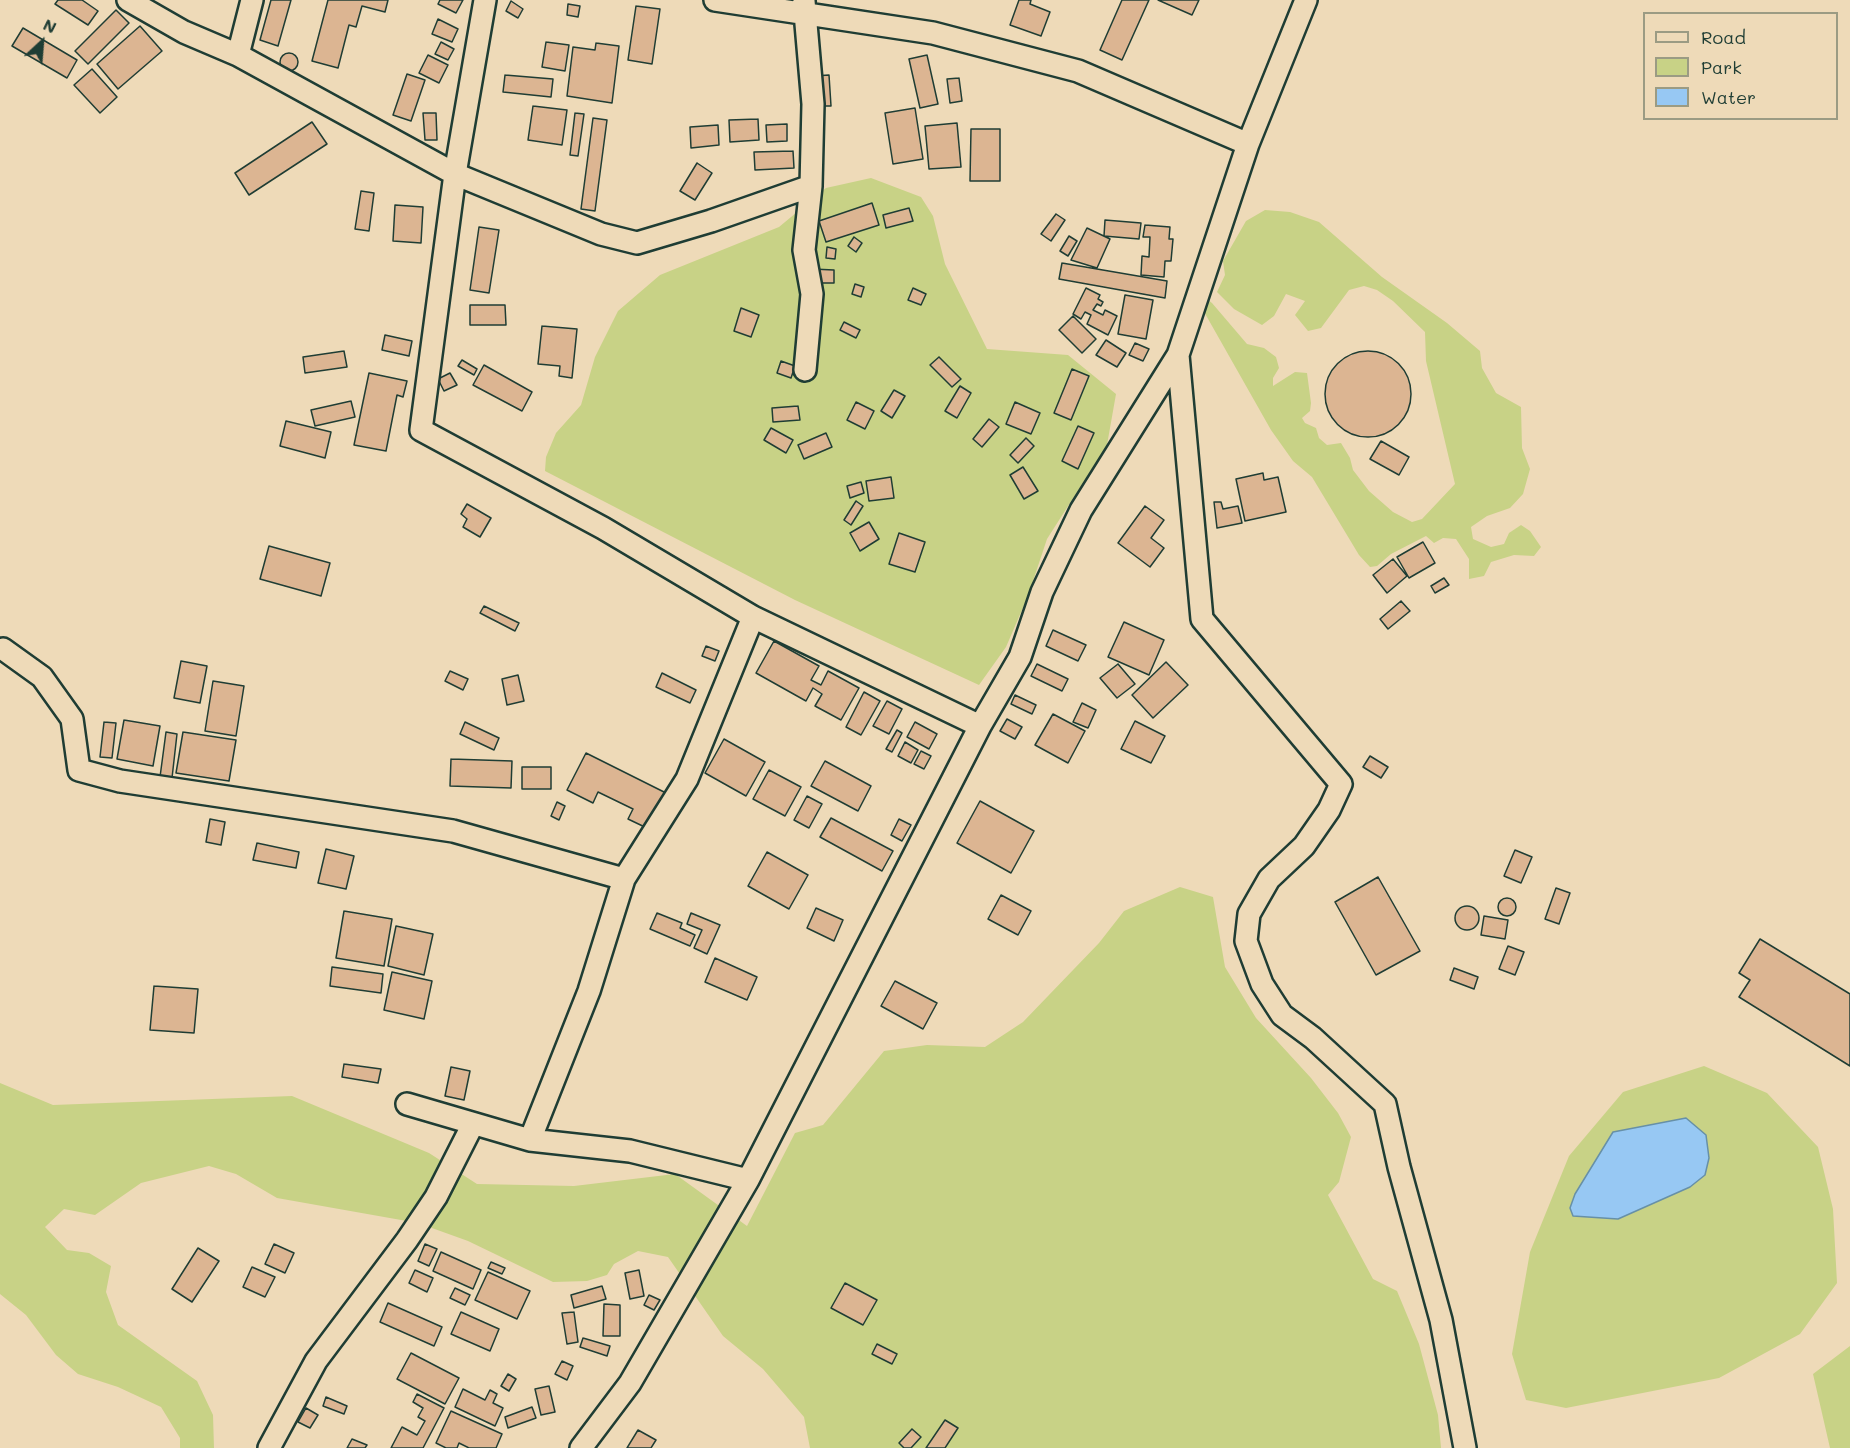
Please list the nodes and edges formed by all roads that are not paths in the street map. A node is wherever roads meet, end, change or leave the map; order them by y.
1 (128, 0) edge
2 (252, 0) edge
3 (485, 0) edge
4 (715, 0) edge
5 (1306, 0) edge
6 (803, 6) edge
7 (238, 55) junction
8 (1248, 144) junction
9 (455, 174) junction
10 (811, 186) junction
11 (1178, 356) junction
12 (805, 370) dead end
13 (753, 616) junction
14 (3, 649) dead end
15 (981, 726) junction
16 (624, 879) junction
17 (407, 1104) dead end
18 (472, 1124) junction
19 (530, 1140) junction
20 (748, 1180) junction
21 (269, 1448) edge
22 (581, 1448) edge
23 (1465, 1448) edge

1 - 7 street
2 - 7 street
3 - 9 street
4 - 6 street
5 - 8 street
6 - 8 street
6 - 10 street
7 - 9 street
8 - 11 street
9 - 10 street
9 - 13 street
10 - 12 street
11 - 15 street
11 - 23 street
13 - 15 street
13 - 16 street
14 - 16 street
15 - 20 street
16 - 19 street
17 - 18 street
18 - 19 street
18 - 21 street
19 - 20 street
20 - 22 street

